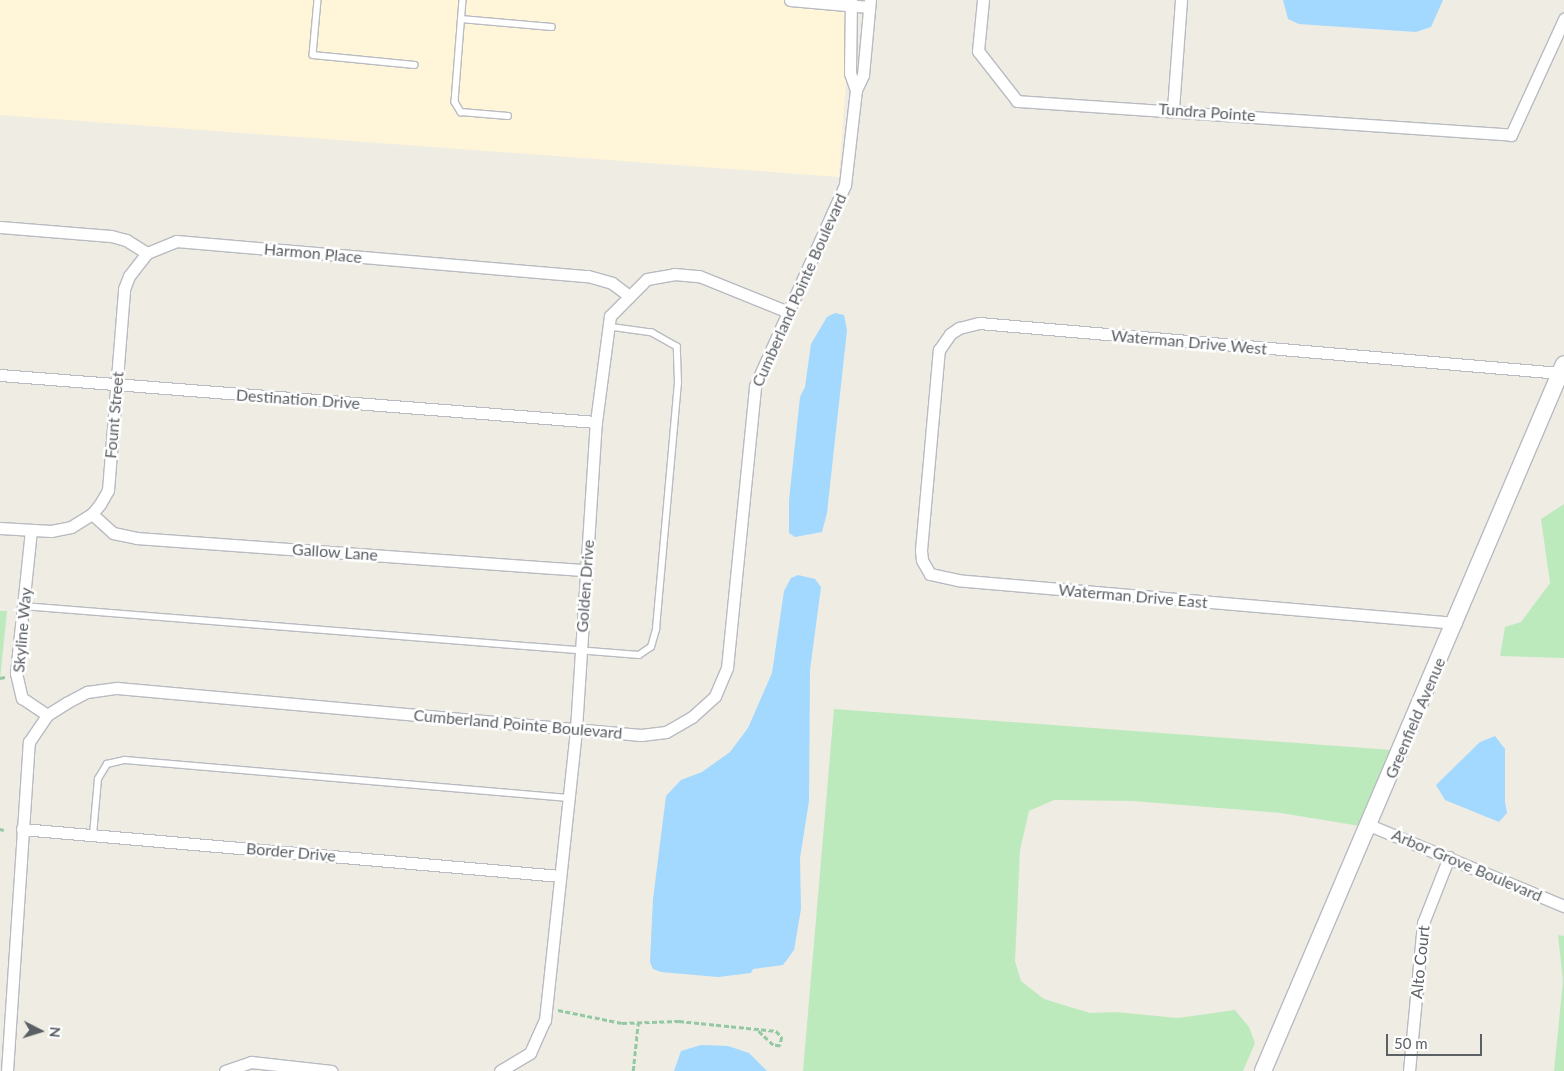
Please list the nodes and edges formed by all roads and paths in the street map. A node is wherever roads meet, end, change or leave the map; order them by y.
1 (318, 0) edge
2 (462, 0) edge
3 (790, 0) edge
4 (983, 0) edge
5 (1181, 0) edge
6 (851, 2) edge
7 (869, 3) edge
8 (461, 19) junction
9 (1564, 19) edge
10 (552, 28) dead end
11 (416, 64) dead end
12 (856, 90) junction
13 (1173, 109) junction
14 (508, 116) dead end
15 (0, 227) edge
16 (147, 253) junction
17 (628, 295) junction
18 (788, 312) junction
19 (609, 327) junction
20 (1562, 368) edge
21 (0, 375) edge
22 (117, 385) junction
23 (596, 422) junction
24 (929, 459) joint
25 (92, 514) junction
26 (0, 528) edge
27 (31, 530) junction
28 (586, 570) junction
29 (23, 606) junction
30 (1456, 624) junction
31 (581, 652) junction
32 (6, 677) dead end
33 (0, 678) edge
34 (47, 716) junction
35 (576, 729) junction
36 (568, 798) junction
37 (1369, 825) junction
38 (22, 829) junction
39 (92, 835) junction
40 (1449, 857) junction
41 (560, 876) junction
42 (1564, 906) edge
43 (547, 1008) junction
44 (638, 1023) junction
45 (758, 1031) junction
46 (4, 1042) edge
47 (7, 1071) edge
48 (225, 1071) edge
49 (332, 1071) edge
50 (500, 1071) edge
51 (633, 1071) edge
52 (1264, 1071) edge
53 (1410, 1071) edge

1 - 11 lane
2 - 8 lane
3 - 6 street
4 - 13 street, Tundra Pointe
5 - 13 street
6 - 7 street
6 - 12 street, Cumberland Pointe Boulevard
7 - 12 street, Cumberland Pointe Boulevard
8 - 10 lane
8 - 14 lane
9 - 13 street, Tundra Pointe
12 - 18 street, Cumberland Pointe Boulevard
15 - 16 street
16 - 17 street, Harmon Place
16 - 22 street, Fount Street
17 - 18 street, Golden Drive
17 - 19 street, Golden Drive
18 - 35 street, Cumberland Pointe Boulevard
19 - 23 street, Golden Drive
19 - 31 lane
20 - 24 street, Waterman Drive West
20 - 30 main road, Greenfield Avenue
21 - 22 street, Destination Drive
22 - 23 street, Destination Drive
22 - 25 street, Fount Street
23 - 28 street, Golden Drive
24 - 30 street, Waterman Drive East
25 - 27 street, Fount Street
25 - 28 street, Gallow Lane
26 - 27 street
27 - 29 street, Skyline Way
28 - 31 street, Golden Drive
29 - 31 lane
29 - 34 street, Skyline Way
30 - 37 main road, Greenfield Avenue
31 - 35 street, Golden Drive
32 - 33 path
34 - 35 street, Cumberland Pointe Boulevard
34 - 38 street, Cumberland Pointe Boulevard
35 - 36 street, Golden Drive
36 - 39 lane
36 - 41 street, Golden Drive
37 - 40 street, Arbor Grove Boulevard
37 - 52 main road, Greenfield Avenue
38 - 39 street, Border Drive
38 - 46 street, Cumberland Pointe Boulevard
39 - 41 street, Border Drive
40 - 42 street, Arbor Grove Boulevard
40 - 53 street, Alto Court
41 - 43 street, Golden Drive
43 - 44 path
43 - 50 street, Golden Drive
44 - 45 path
44 - 51 path
45 - 45 path
46 - 47 street, Cumberland Pointe Boulevard
48 - 49 street

